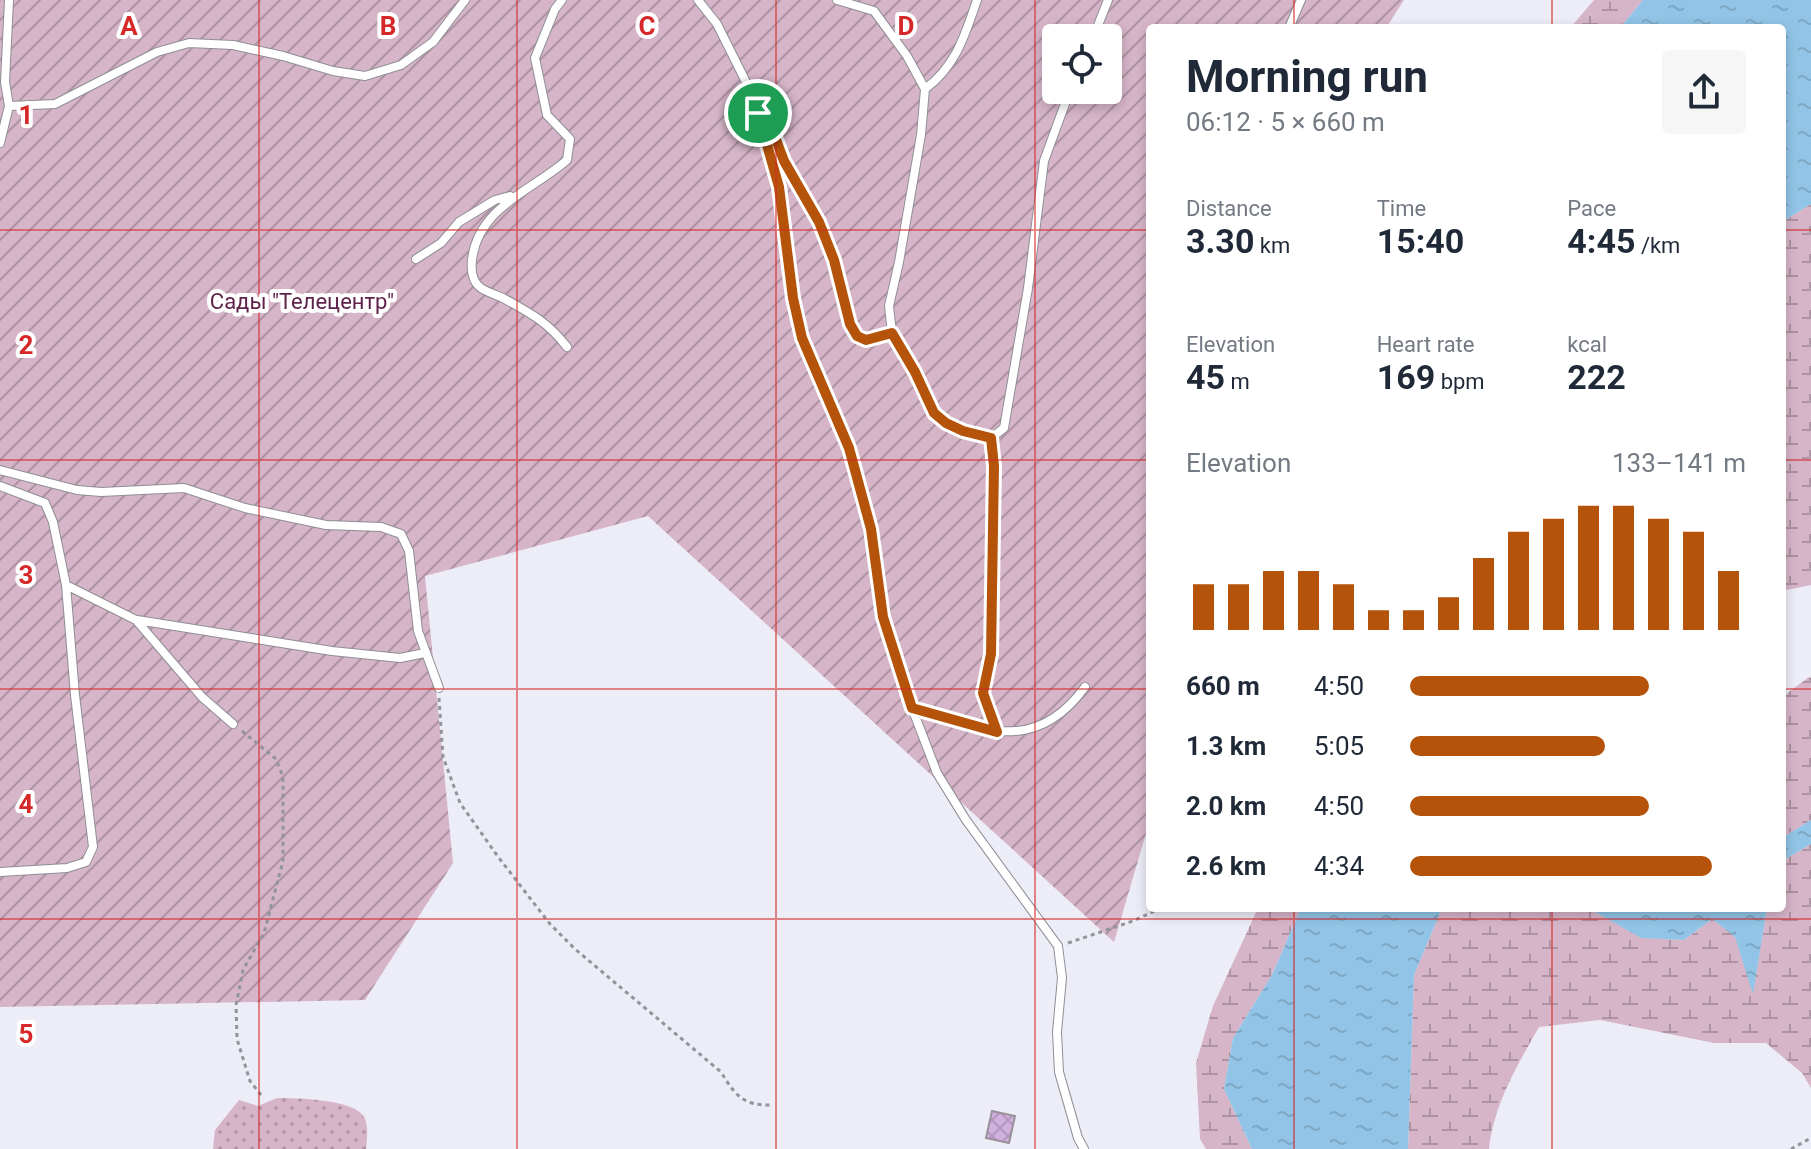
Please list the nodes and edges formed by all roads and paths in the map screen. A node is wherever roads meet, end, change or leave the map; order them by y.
1 (9, 0) edge
2 (465, 0) edge
3 (562, 0) edge
4 (698, 0) edge
5 (837, 0) edge
6 (844, 0) edge
7 (977, 0) edge
8 (1108, 0) edge
9 (1301, 0) edge
10 (1099, 24) edge
11 (1291, 24) edge
12 (925, 89) junction
13 (3, 94) edge
14 (1065, 104) edge
15 (9, 106) junction
16 (0, 143) edge
17 (780, 149) dead end
18 (515, 195) junction
19 (416, 259) dead end
20 (892, 333) junction
21 (567, 347) dead end
22 (991, 438) junction
23 (0, 470) edge
24 (0, 486) edge
25 (66, 585) junction
26 (993, 590) joint
27 (136, 620) junction
28 (425, 653) junction
29 (1085, 687) dead end
30 (439, 688) joint
31 (912, 708) junction
32 (233, 724) joint
33 (997, 732) junction
34 (0, 872) edge
35 (1151, 912) edge
36 (1058, 946) junction
37 (261, 1095) dead end
38 (772, 1105) dead end
39 (1811, 1138) edge
40 (1084, 1149) edge
41 (1791, 1149) edge

1 - 13 lane
2 - 15 lane
3 - 18 lane
4 - 31 lane
5 - 6 lane
6 - 12 lane
7 - 12 lane
8 - 10 lane
9 - 11 lane
12 - 20 lane
13 - 15 lane
14 - 22 lane
15 - 16 lane
17 - 20 path
18 - 19 lane
18 - 21 lane
20 - 22 lane
22 - 26 lane
23 - 28 lane
24 - 25 lane
25 - 27 lane
25 - 34 lane
26 - 33 path
27 - 28 lane
27 - 32 lane
28 - 30 lane
29 - 33 lane
30 - 38 path
31 - 33 lane
31 - 36 lane
32 - 37 path
35 - 36 path
36 - 40 lane
39 - 41 path

